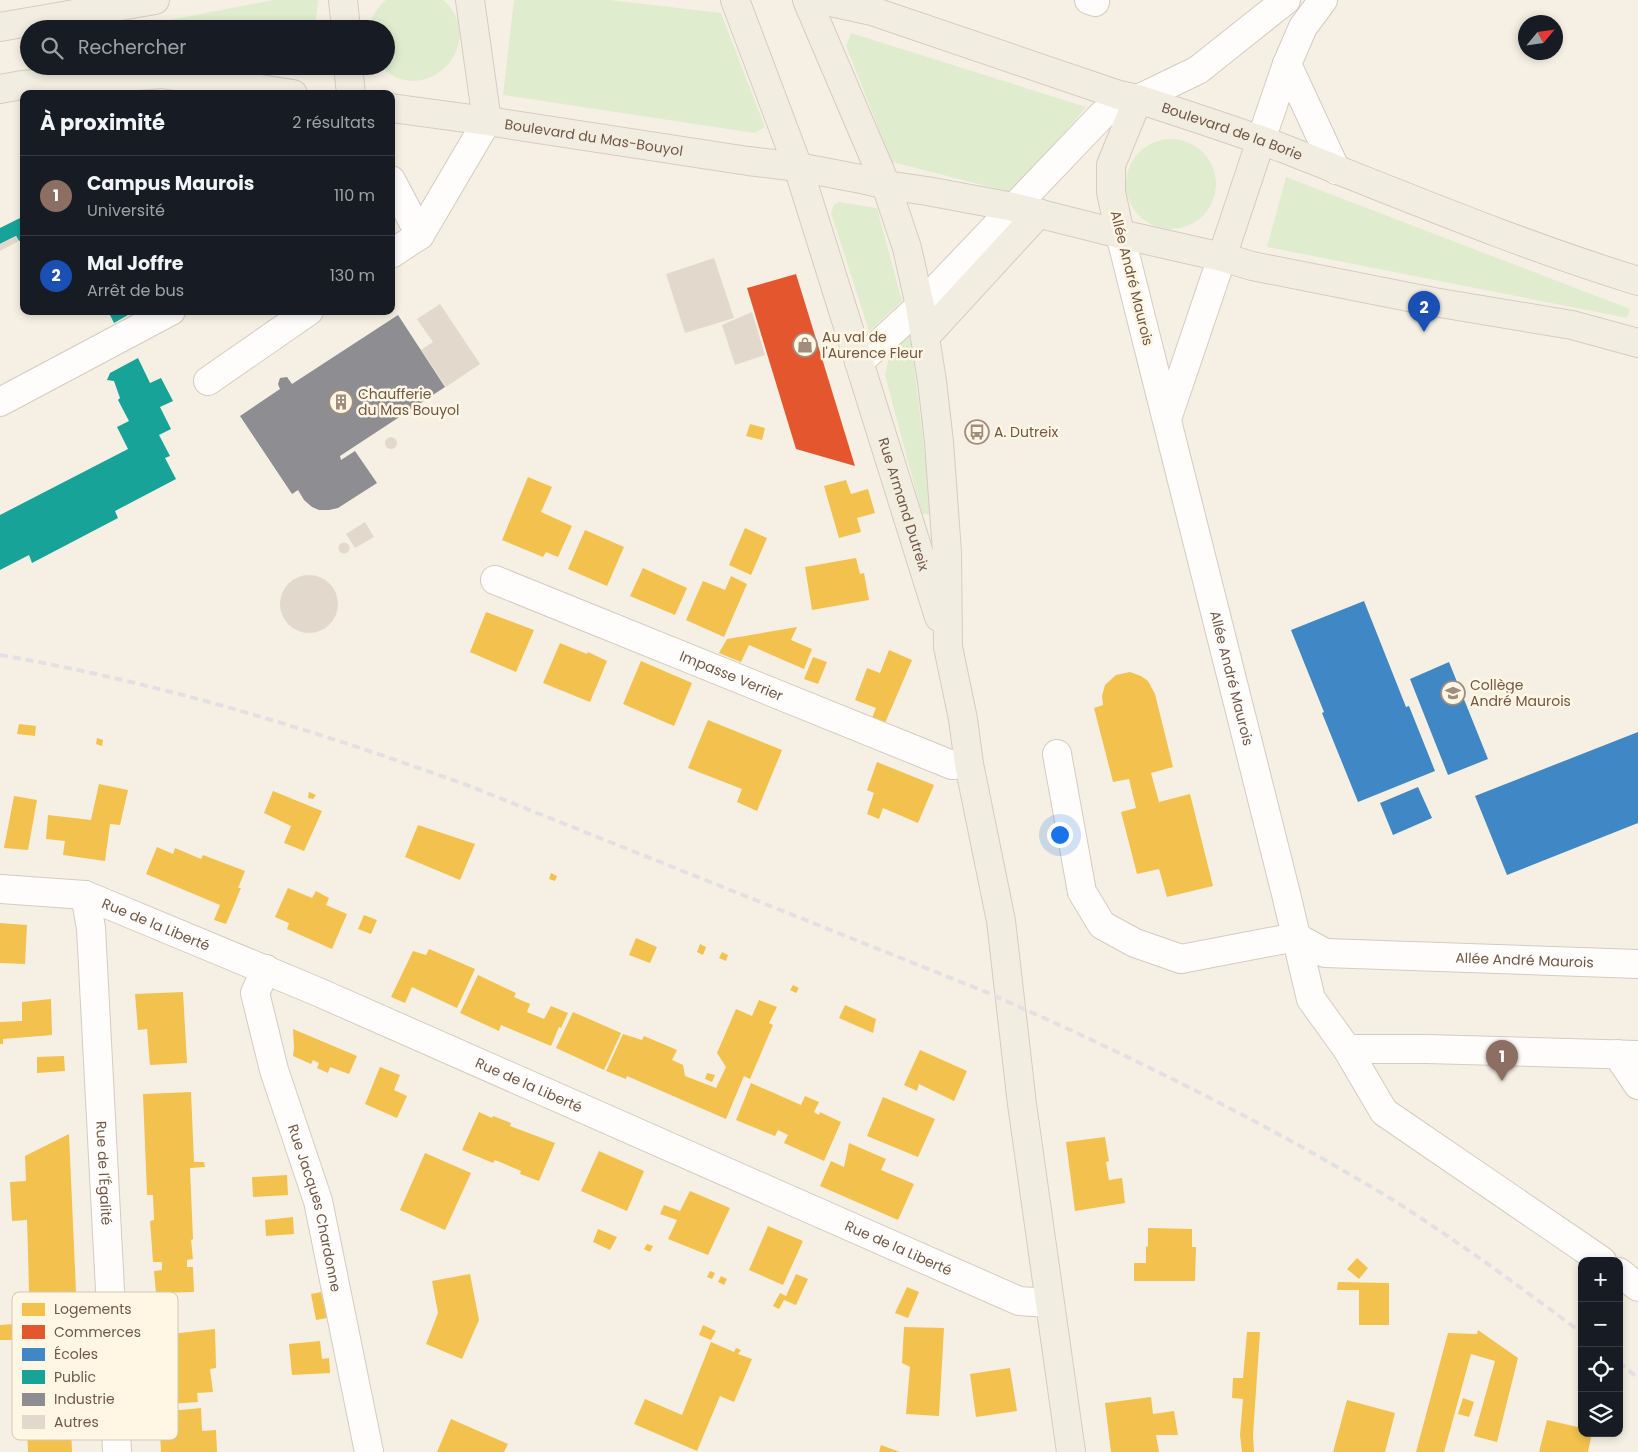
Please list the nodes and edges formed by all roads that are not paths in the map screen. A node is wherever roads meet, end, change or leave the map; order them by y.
1 (155, 0) edge
2 (344, 0) edge
3 (470, 0) edge
4 (736, 0) edge
5 (808, 0) edge
6 (822, 0) edge
7 (1286, 0) edge
8 (1323, 0) edge
9 (40, 20) edge
10 (345, 20) edge
11 (20, 24) edge
12 (0, 27) edge
13 (1287, 64) junction
14 (149, 75) edge
15 (169, 75) edge
16 (349, 75) edge
17 (0, 89) edge
18 (267, 90) edge
19 (350, 90) edge
20 (1138, 99) junction
21 (395, 109) edge
22 (487, 121) junction
23 (1261, 140) junction
24 (798, 167) junction
25 (1336, 170) junction
26 (886, 185) junction
27 (395, 191) edge
28 (1026, 210) junction
29 (420, 234) junction
30 (1120, 234) junction
31 (395, 251) edge
32 (1222, 257) junction
33 (1638, 281) edge
34 (920, 306) junction
35 (163, 315) edge
36 (303, 315) edge
37 (925, 337) junction
38 (1638, 342) edge
39 (858, 362) junction
40 (208, 381) dead end
41 (0, 402) edge
42 (1168, 419) junction
43 (495, 580) dead end
44 (948, 647) junction
45 (1057, 754) dead end
46 (969, 764) junction
47 (0, 889) edge
48 (85, 895) junction
49 (1296, 936) junction
50 (1638, 964) edge
51 (266, 969) junction
52 (1347, 1049) junction
53 (1627, 1054) edge
54 (1638, 1085) edge
55 (1596, 1257) edge
56 (1623, 1275) edge
57 (1638, 1286) edge
58 (110, 1292) edge
59 (1050, 1303) junction
60 (369, 1452) edge
61 (1071, 1452) edge

1 - 9 main road
2 - 10 main road
3 - 22 main road
4 - 24 main road, Rue Armand Dutreix
5 - 26 main road
6 - 20 main road, Boulevard de la Borie
7 - 20 street
8 - 13 street
11 - 12 main road
13 - 23 street
13 - 25 street
14 - 17 main road
15 - 18 main road
16 - 19 main road
20 - 23 main road, Boulevard de la Borie
20 - 28 street
20 - 30 main road, Allée André Maurois
21 - 22 main road, Boulevard du Mas-Bouyol
22 - 24 main road, Boulevard du Mas-Bouyol
22 - 29 street
23 - 25 main road, Boulevard de la Borie
23 - 32 main road
24 - 26 main road, Boulevard du Mas-Bouyol
24 - 39 main road, Rue Armand Dutreix
25 - 33 main road, Boulevard de la Borie
26 - 28 main road
26 - 34 main road
27 - 29 street
28 - 30 main road
28 - 34 street
28 - 37 main road
29 - 31 street
30 - 32 main road
30 - 42 street, Allée André Maurois
32 - 38 main road
32 - 42 street
34 - 37 main road
34 - 39 street
35 - 41 street
36 - 40 street
37 - 44 main road
39 - 44 main road, Rue Armand Dutreix
42 - 49 street, Allée André Maurois
43 - 46 street, Impasse Verrier
44 - 46 main road
45 - 49 street
46 - 59 main road
47 - 48 street, Rue de la Liberté
48 - 51 street, Rue de la Liberté
48 - 58 street, Rue de l'Égalité
49 - 50 street, Allée André Maurois
49 - 52 street, Allée André Maurois
51 - 59 street, Rue de la Liberté
51 - 60 street, Rue Jacques Chardonne
52 - 53 street
52 - 55 street, Allée André Maurois
53 - 54 street
56 - 57 street
59 - 61 main road

